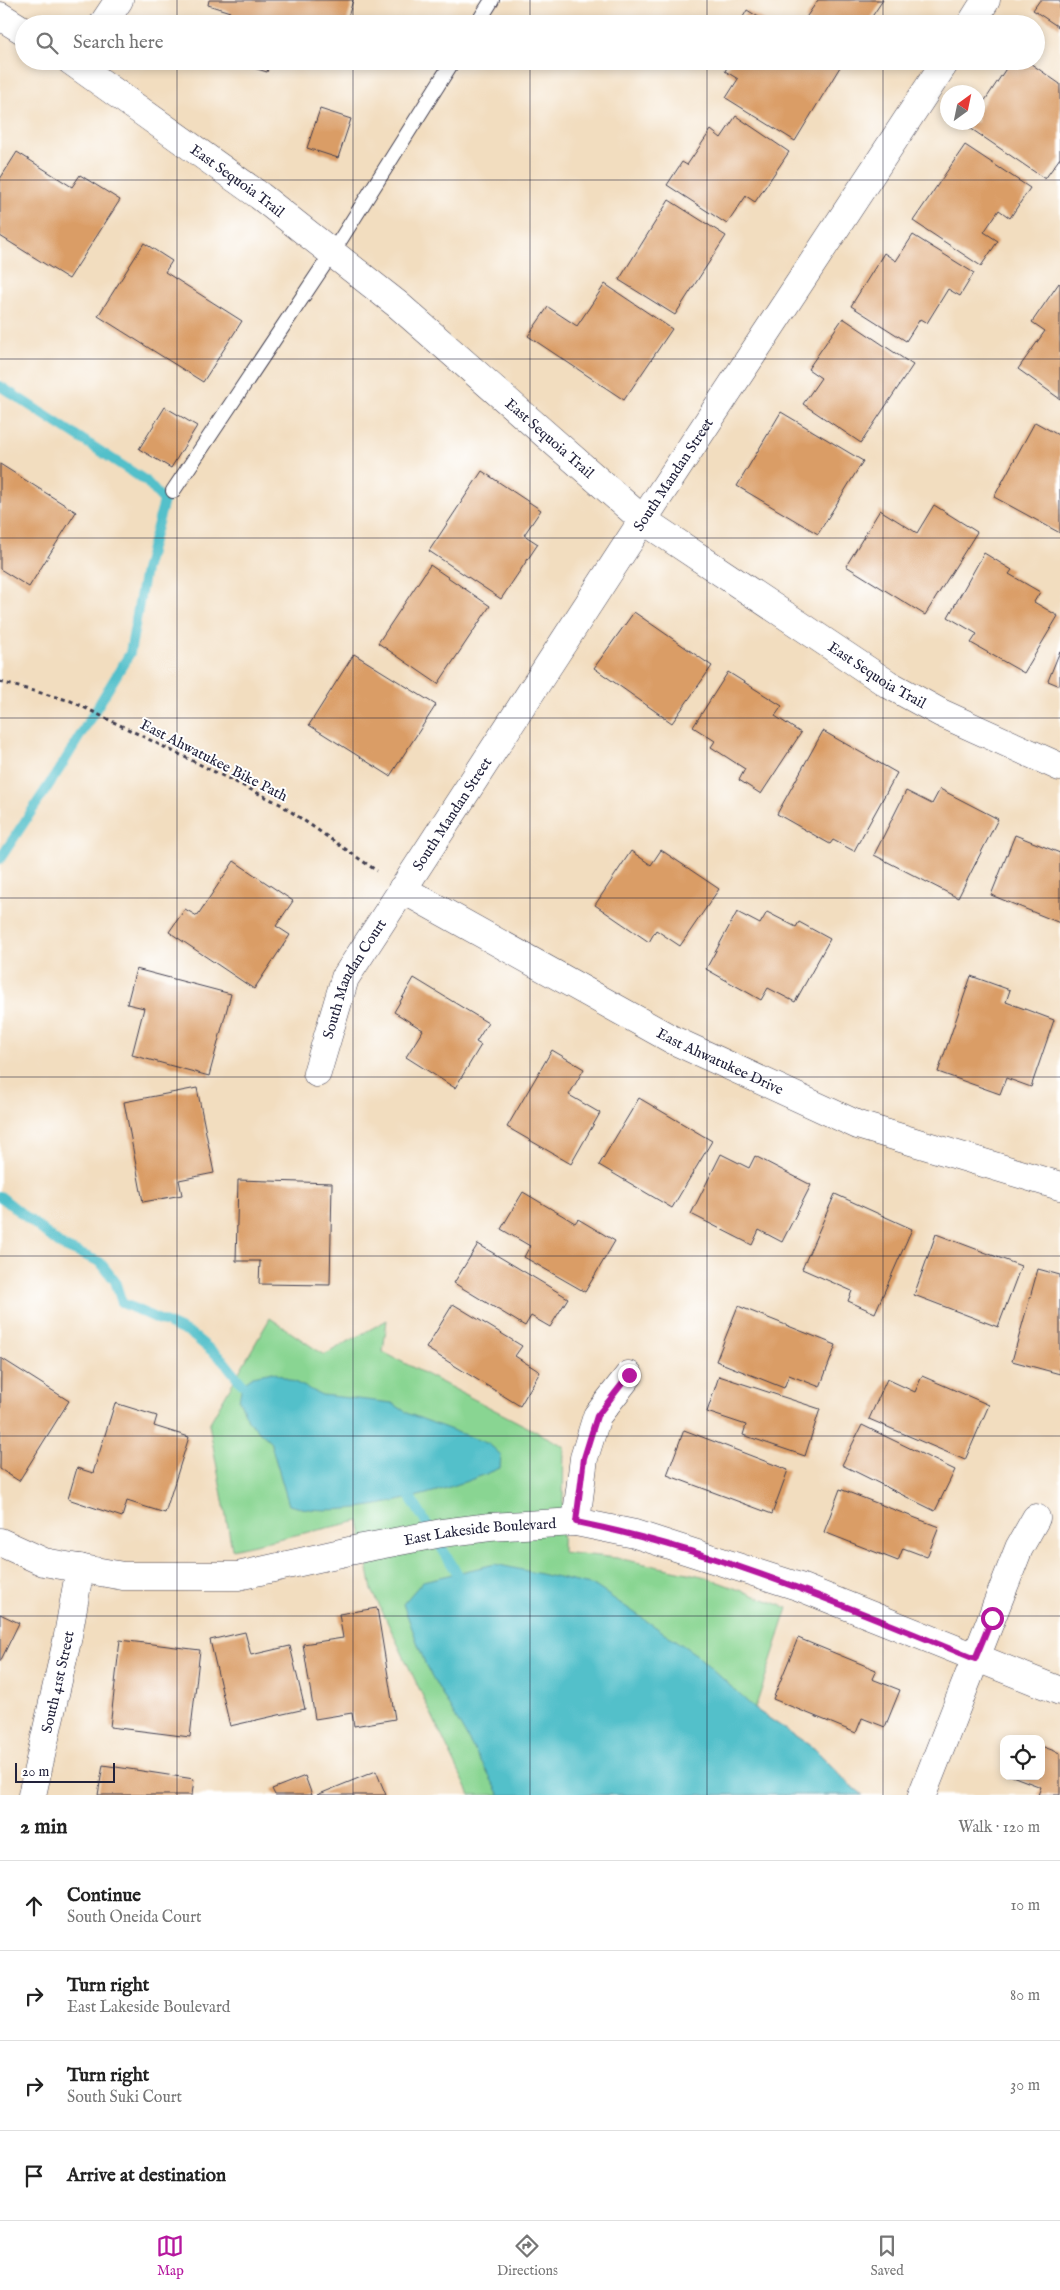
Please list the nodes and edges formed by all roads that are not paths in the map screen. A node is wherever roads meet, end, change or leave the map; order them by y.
1 (119, 0) edge
2 (492, 0) edge
3 (986, 0) edge
4 (109, 15) edge
5 (483, 15) edge
6 (977, 15) edge
7 (0, 16) edge
8 (15, 25) edge
9 (86, 70) edge
10 (447, 70) edge
11 (940, 70) edge
12 (332, 253) junction
13 (173, 491) dead end
14 (643, 520) junction
15 (1060, 767) edge
16 (402, 889) junction
17 (317, 1073) dead end
18 (1060, 1186) edge
19 (629, 1375) dead end
20 (1036, 1518) dead end
21 (576, 1522) junction
22 (0, 1542) edge
23 (80, 1568) junction
24 (975, 1659) junction
25 (1060, 1691) edge
26 (32, 1795) edge
27 (922, 1795) edge

1 - 4 street
2 - 5 lane
3 - 6 street
7 - 8 street
9 - 12 street, East Sequoia Trail
10 - 12 lane
11 - 14 street, South Mandan Street
12 - 13 lane
12 - 14 street, East Sequoia Trail
14 - 15 street, East Sequoia Trail
14 - 16 street, South Mandan Street
16 - 17 street, South Mandan Court
16 - 18 street, East Ahwatukee Drive
19 - 21 street
20 - 24 street
21 - 23 street, East Lakeside Boulevard
21 - 24 street, East Lakeside Boulevard
22 - 23 street, East Lakeside Boulevard
23 - 26 street, South 41st Street
24 - 25 street, East Lakeside Boulevard
24 - 27 street

